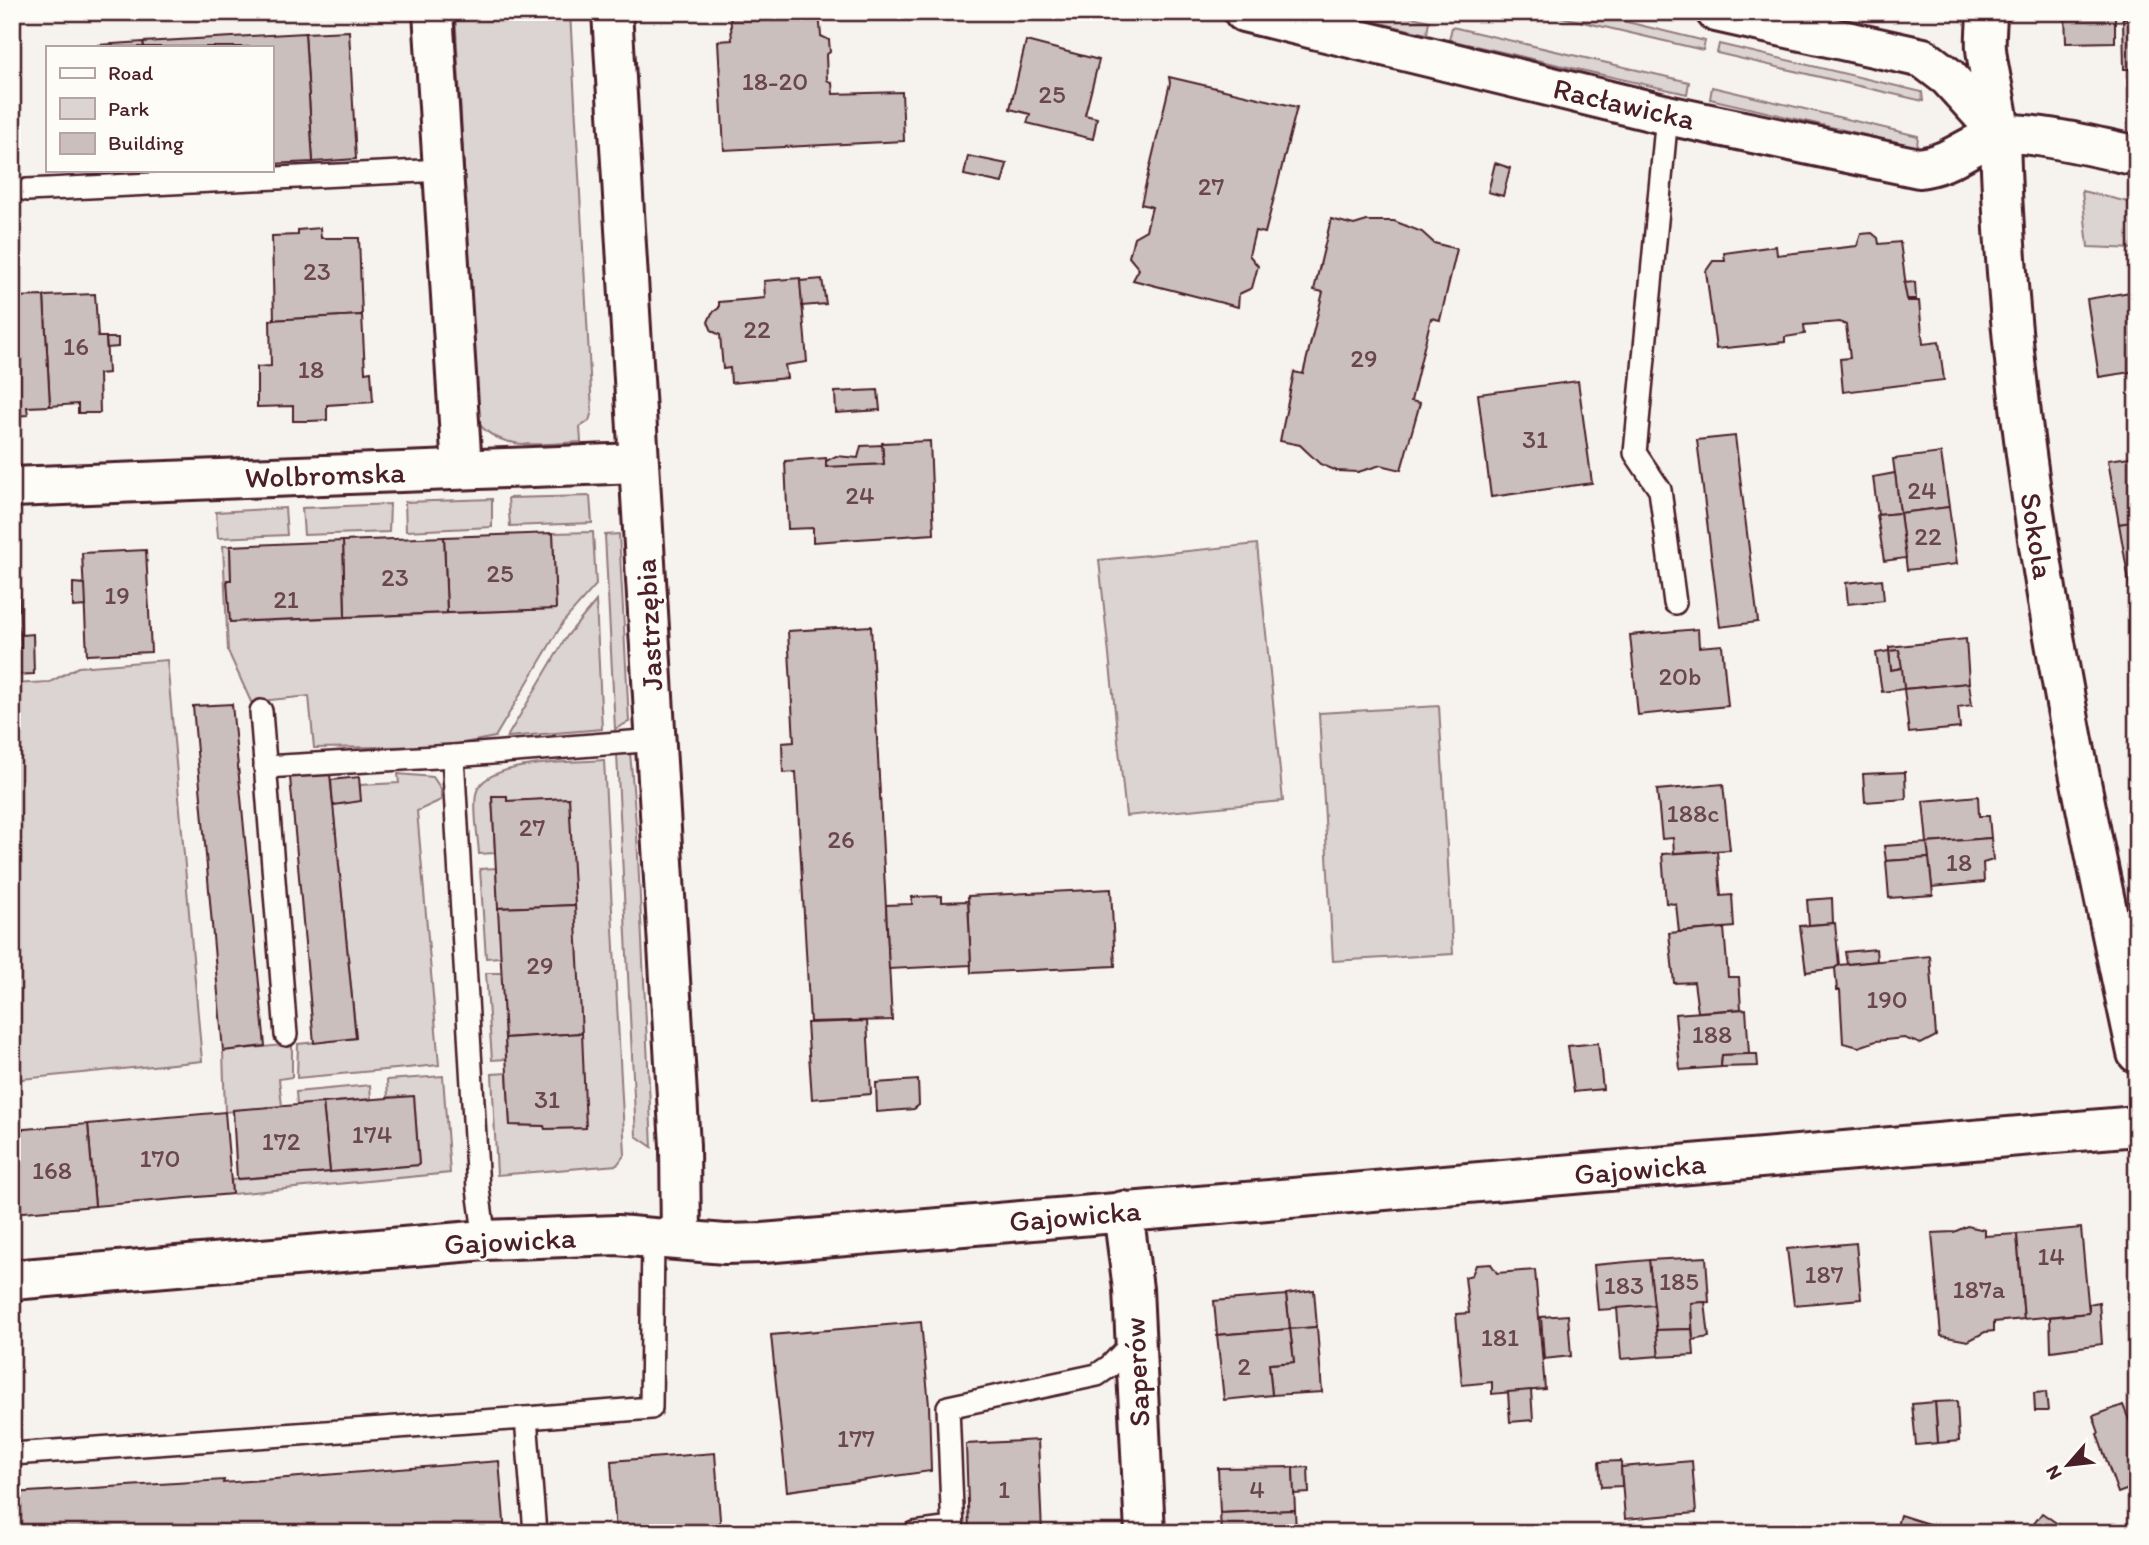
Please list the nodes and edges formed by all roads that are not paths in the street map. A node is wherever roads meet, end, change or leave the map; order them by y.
1 (433, 12) edge
2 (612, 12) edge
3 (1244, 12) edge
4 (1716, 12) edge
5 (1987, 12) edge
6 (1667, 116) junction
7 (2000, 134) junction
8 (2137, 156) edge
9 (443, 170) junction
10 (27, 190) dead end
11 (638, 463) junction
12 (462, 469) junction
13 (12, 487) edge
14 (1675, 603) dead end
15 (261, 710) dead end
16 (656, 740) junction
17 (453, 757) junction
18 (265, 767) junction
19 (286, 1034) dead end
20 (2137, 1053) edge
21 (2137, 1126) edge
22 (1123, 1211) junction
23 (667, 1238) junction
24 (485, 1240) junction
25 (12, 1280) edge
26 (1135, 1340) junction
27 (526, 1418) junction
28 (12, 1454) edge
29 (953, 1531) edge
30 (535, 1533) edge
31 (914, 1533) edge
32 (1145, 1533) edge

1 - 9 street
2 - 11 street, Jastrzębia
3 - 6 street, Racławicka
4 - 7 street
5 - 7 street, Sokola
6 - 7 street, Racławicka
6 - 14 lane
7 - 8 street
7 - 20 street, Sokola
9 - 10 lane
9 - 12 street
11 - 12 street, Wolbromska
11 - 16 street, Jastrzębia
12 - 13 street, Wolbromska
15 - 18 lane
16 - 17 lane
16 - 23 street, Jastrzębia
17 - 18 lane
17 - 24 lane
18 - 19 lane
21 - 22 street, Gajowicka
22 - 23 street, Gajowicka
22 - 26 street, Saperów
23 - 24 street, Gajowicka
23 - 27 lane
24 - 25 street, Gajowicka
26 - 29 lane
26 - 32 street, Saperów
27 - 28 lane
27 - 30 lane
29 - 31 lane

